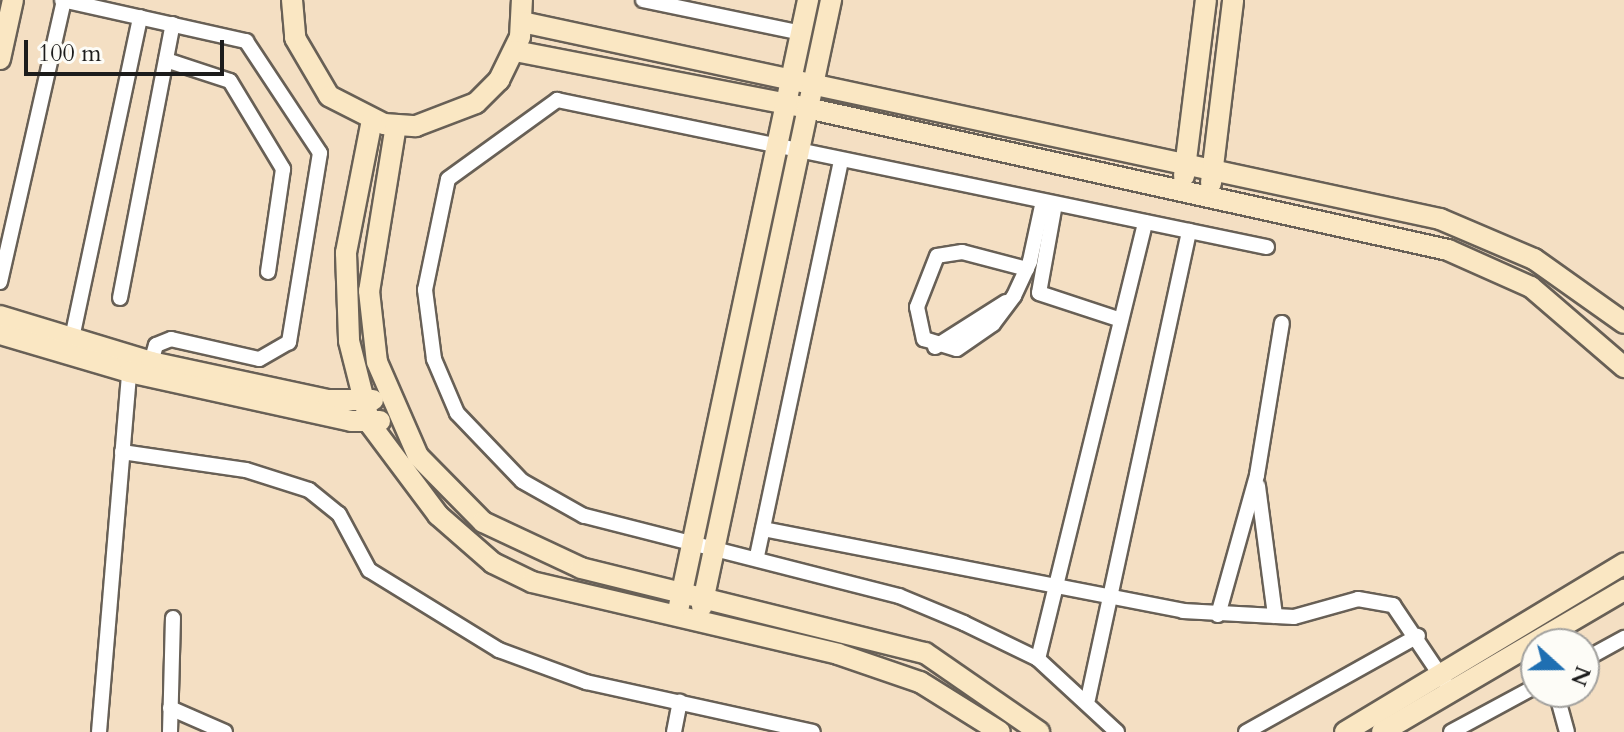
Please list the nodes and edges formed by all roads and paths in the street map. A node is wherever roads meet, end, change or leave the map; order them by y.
1 (5, 0) edge
2 (13, 0) edge
3 (63, 0) edge
4 (522, 0) edge
5 (643, 0) edge
6 (808, 0) edge
7 (831, 0) edge
8 (1206, 0) edge
9 (1233, 0) edge
10 (289, 1) edge
11 (140, 17) junction
12 (0, 22) edge
13 (522, 22) junction
14 (173, 24) junction
15 (802, 33) junction
16 (515, 51) junction
17 (0, 59) edge
18 (166, 60) junction
19 (803, 82) junction
20 (797, 106) junction
21 (372, 120) junction
22 (396, 125) junction
23 (789, 150) junction
24 (841, 160) junction
25 (1187, 164) junction
26 (1213, 169) junction
27 (1181, 191) junction
28 (1209, 198) junction
29 (1049, 202) junction
30 (1145, 222) junction
31 (1189, 231) junction
32 (1267, 247) dead end
33 (1027, 269) junction
34 (268, 272) dead end
35 (0, 282) edge
36 (120, 298) dead end
37 (0, 316) edge
38 (1121, 320) junction
39 (1282, 323) dead end
40 (1624, 323) edge
41 (0, 334) edge
42 (72, 338) junction
43 (151, 362) junction
44 (1624, 367) edge
45 (129, 372) junction
46 (388, 396) junction
47 (364, 402) junction
48 (396, 417) junction
49 (370, 424) junction
50 (122, 452) junction
51 (1257, 475) junction
52 (763, 529) junction
53 (692, 544) junction
54 (713, 550) junction
55 (757, 556) junction
56 (1622, 571) edge
57 (1056, 587) junction
58 (1624, 590) edge
59 (682, 593) junction
60 (704, 595) junction
61 (1111, 595) junction
62 (1218, 615) junction
63 (1275, 616) junction
64 (676, 617) junction
65 (173, 618) dead end
66 (700, 622) junction
67 (1418, 636) junction
68 (1624, 638) edge
69 (1600, 651) edge
70 (1038, 659) junction
71 (1446, 684) junction
72 (1520, 695) edge
73 (1088, 699) junction
74 (680, 702) junction
75 (170, 708) junction
76 (1560, 708) edge
77 (1385, 731) edge
78 (99, 732) edge
79 (170, 732) edge
80 (225, 732) edge
81 (674, 732) edge
82 (813, 732) edge
83 (1000, 732) edge
84 (1039, 732) edge
85 (1117, 732) edge
86 (1246, 732) edge
87 (1345, 732) edge
88 (1451, 732) edge
89 (1567, 732) edge

1 - 12 street
2 - 17 street
3 - 11 street
3 - 35 street
4 - 13 street
5 - 15 street
6 - 15 street
7 - 19 street
8 - 25 street
9 - 26 street
10 - 21 street
11 - 14 street
11 - 42 street
13 - 16 street
13 - 19 street
14 - 18 street
14 - 43 street
15 - 19 street
16 - 20 street
16 - 22 street
18 - 34 street
18 - 36 street
19 - 20 street
19 - 25 street
20 - 23 street
20 - 27 street
21 - 22 street
21 - 47 street
22 - 46 street
23 - 24 street
23 - 53 street
23 - 53 street
23 - 54 street
24 - 29 street
24 - 52 street
25 - 26 street
25 - 27 street
26 - 28 street
26 - 40 street
27 - 28 street
28 - 44 street
29 - 30 street
29 - 33 street
29 - 38 street
30 - 31 street
30 - 38 street
31 - 32 street
31 - 61 street
33 - 33 street
37 - 42 street
38 - 57 street
39 - 51 street
41 - 45 street
42 - 43 street
43 - 47 street
45 - 49 street
45 - 50 street
46 - 47 street
46 - 48 street
47 - 49 street
48 - 49 street
48 - 59 street
49 - 64 street
50 - 74 street
50 - 78 street
51 - 62 street
51 - 63 street
52 - 55 street
52 - 57 street
53 - 54 street
53 - 59 street
54 - 55 street
54 - 60 street
55 - 70 street
56 - 71 street
57 - 61 street
57 - 70 street
58 - 71 street
59 - 60 street
59 - 64 street
60 - 66 street
60 - 84 street
61 - 62 street
61 - 73 street
62 - 63 street
63 - 67 street
64 - 66 street
65 - 75 street
66 - 83 street
67 - 71 street
67 - 86 street
68 - 69 street
70 - 73 street
71 - 77 street
71 - 87 street
72 - 88 street
73 - 85 street
74 - 81 street
74 - 82 street
75 - 79 street
75 - 80 street
76 - 89 street

